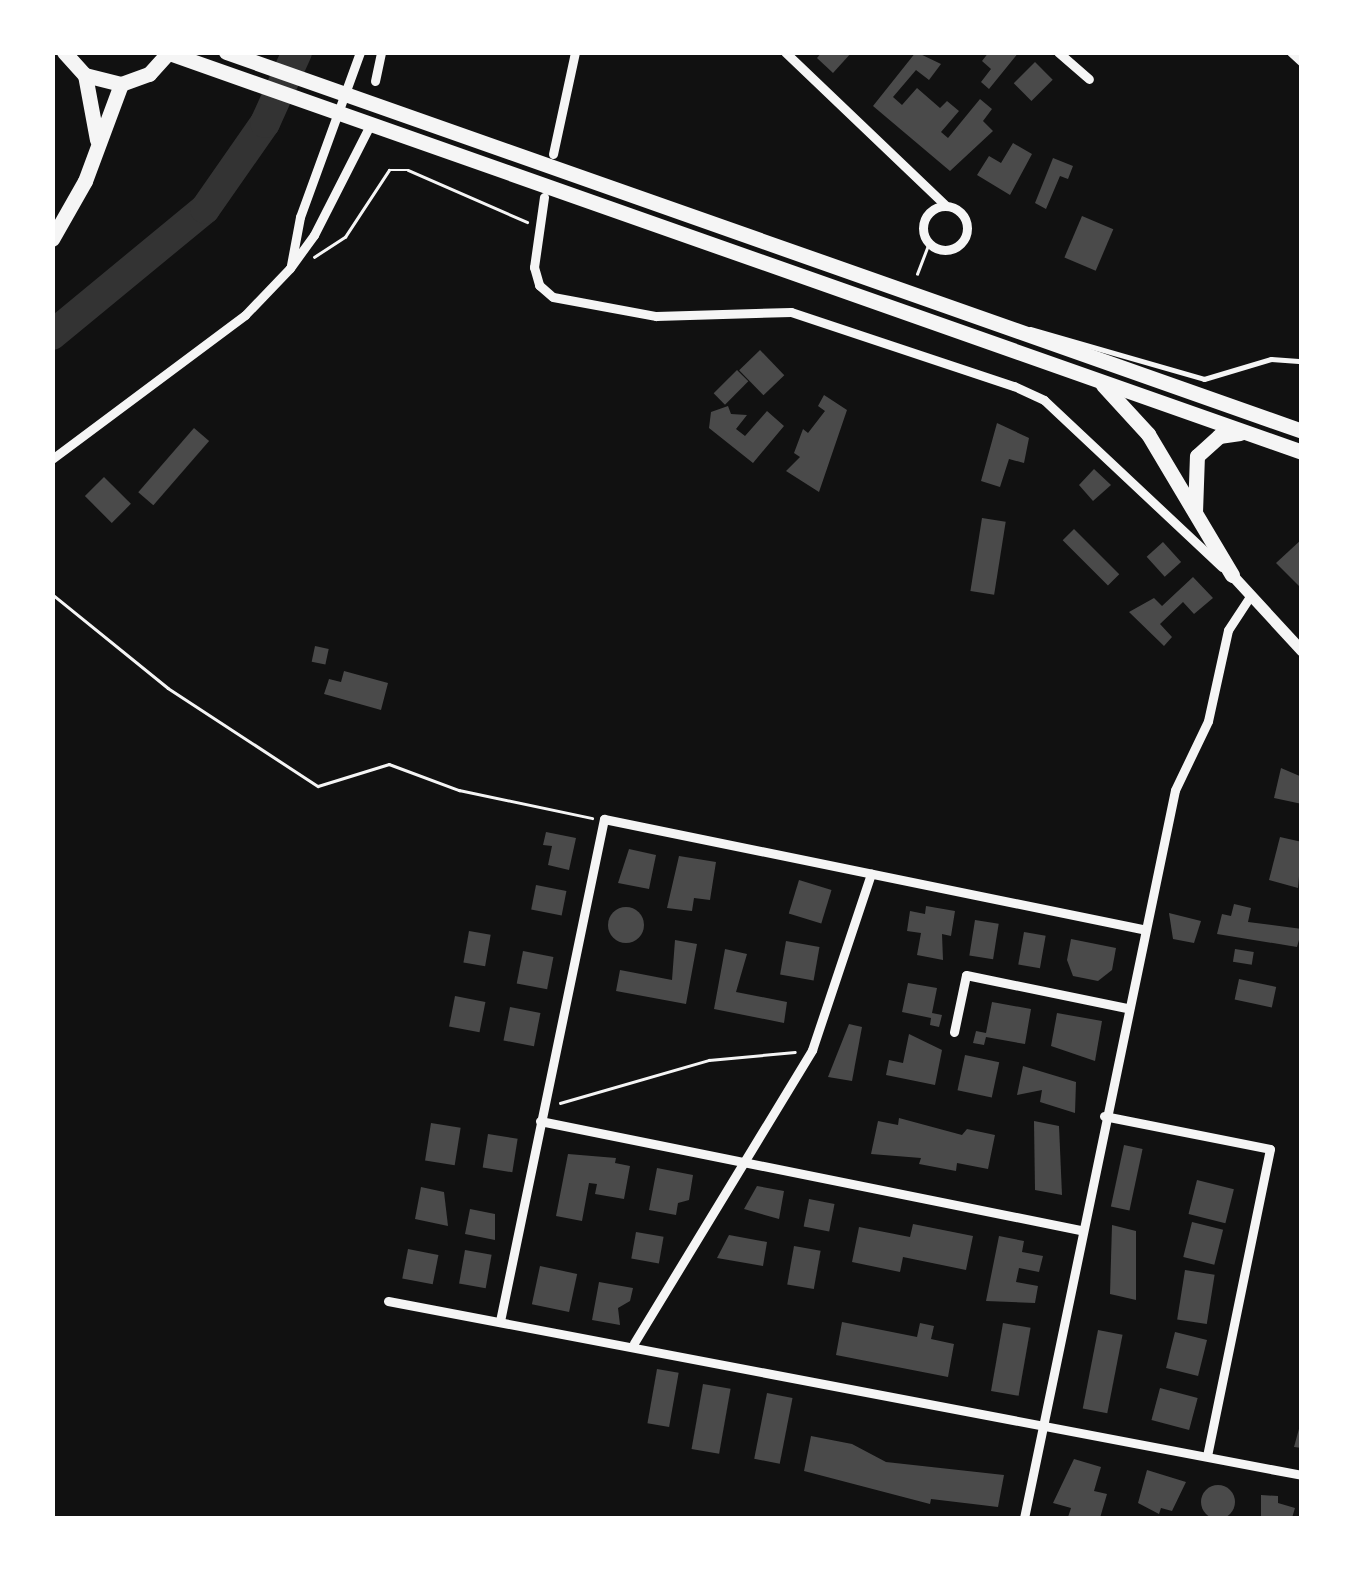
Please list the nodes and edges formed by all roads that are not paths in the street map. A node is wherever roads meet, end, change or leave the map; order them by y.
1 (64, 52) edge
2 (226, 52) edge
3 (360, 52) edge
4 (381, 52) edge
5 (575, 52) edge
6 (1058, 52) edge
7 (1291, 52) edge
8 (169, 53) edge
9 (792, 55) edge
10 (1302, 62) edge
11 (85, 75) junction
12 (1089, 79) dead end
13 (375, 81) dead end
14 (121, 84) junction
15 (371, 124) junction
16 (97, 140) junction
17 (554, 154) dead end
18 (544, 197) dead end
19 (946, 206) junction
20 (52, 239) edge
21 (290, 268) junction
22 (1000, 328) junction
23 (1302, 358) edge
24 (1096, 380) junction
25 (1302, 431) edge
26 (1246, 432) junction
27 (1302, 452) edge
28 (52, 458) edge
29 (1195, 516) junction
30 (1232, 575) junction
31 (1251, 596) junction
32 (1302, 650) edge
33 (871, 874) junction
34 (1142, 929) junction
35 (1126, 1008) junction
36 (954, 1032) dead end
37 (1104, 1116) junction
38 (540, 1121) junction
39 (745, 1162) junction
40 (1080, 1230) junction
41 (388, 1300) dead end
42 (500, 1321) junction
43 (634, 1342) junction
44 (1042, 1422) junction
45 (1207, 1454) junction
46 (1302, 1475) edge
47 (1024, 1518) edge

1 - 11 main road
2 - 22 main road
3 - 21 street
4 - 13 street
5 - 17 street
6 - 12 street
7 - 10 street
8 - 14 main road
8 - 15 main road
9 - 19 street
11 - 14 main road
11 - 16 main road
14 - 16 main road
15 - 21 street
15 - 24 main road
16 - 20 main road
18 - 30 street
19 - 19 street
21 - 28 street
22 - 23 lane
22 - 25 main road
24 - 26 main road
24 - 29 main road
26 - 27 main road
26 - 29 main road
29 - 30 main road
30 - 31 street
31 - 32 street
31 - 34 street
33 - 34 street
33 - 38 street
33 - 39 street
34 - 35 street
35 - 36 street
35 - 37 street
37 - 40 street
37 - 45 street
38 - 39 street
38 - 42 street
39 - 40 street
39 - 43 street
40 - 44 street
41 - 42 street
42 - 43 street
43 - 44 street
44 - 45 street
44 - 47 street
45 - 46 street

